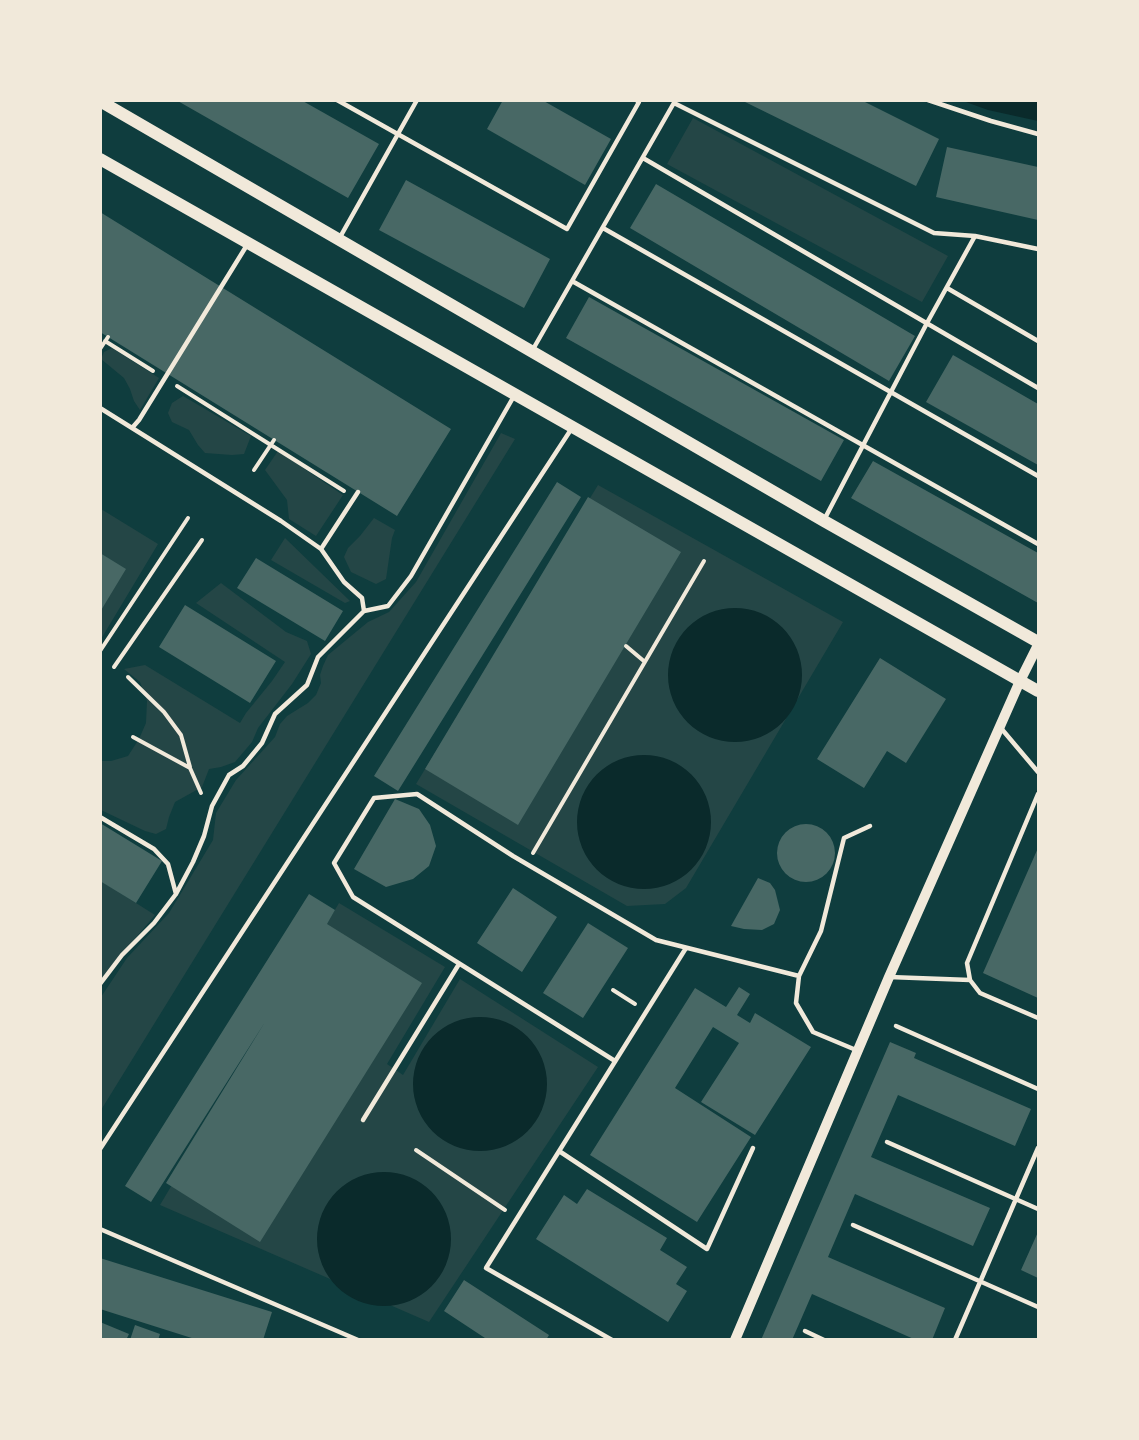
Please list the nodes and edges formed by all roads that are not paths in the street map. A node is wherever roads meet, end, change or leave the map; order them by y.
1 (337, 100) edge
2 (417, 100) edge
3 (636, 100) edge
4 (928, 100) edge
5 (100, 101) edge
6 (675, 102) edge
7 (1038, 134) edge
8 (398, 135) junction
9 (643, 158) junction
10 (100, 159) edge
11 (603, 228) junction
12 (975, 236) junction
13 (339, 240) junction
14 (249, 243) junction
15 (1038, 249) edge
16 (572, 281) junction
17 (947, 288) junction
18 (927, 323) junction
19 (1038, 341) edge
20 (532, 351) junction
21 (1038, 388) edge
22 (891, 392) junction
23 (515, 394) junction
24 (100, 408) edge
25 (573, 427) junction
26 (132, 428) junction
27 (864, 445) junction
28 (1038, 476) edge
29 (358, 492) dead end
30 (824, 521) junction
31 (1038, 544) edge
32 (321, 549) junction
33 (364, 611) junction
34 (1038, 644) edge
35 (1020, 681) junction
36 (1038, 691) edge
37 (1000, 727) junction
38 (1038, 772) edge
39 (1038, 794) edge
40 (100, 817) edge
41 (870, 826) dead end
42 (176, 894) junction
43 (687, 948) junction
44 (459, 964) junction
45 (799, 976) junction
46 (889, 977) junction
47 (970, 980) junction
48 (100, 984) edge
49 (1038, 1018) edge
50 (896, 1026) dead end
51 (858, 1051) junction
52 (615, 1061) junction
53 (1038, 1089) edge
54 (363, 1119) dead end
55 (887, 1142) dead end
56 (753, 1148) dead end
57 (1038, 1148) edge
58 (100, 1149) edge
59 (559, 1151) junction
60 (1016, 1199) junction
61 (1038, 1209) edge
62 (853, 1225) dead end
63 (100, 1229) edge
64 (980, 1281) junction
65 (1038, 1307) edge
66 (805, 1331) dead end
67 (358, 1340) edge
68 (612, 1340) edge
69 (735, 1340) edge
70 (824, 1340) edge
71 (955, 1340) edge

1 - 8 lane
2 - 8 lane
3 - 8 lane
4 - 7 lane
5 - 13 main road
6 - 9 lane
6 - 12 lane
8 - 13 lane
9 - 11 lane
9 - 18 lane
10 - 14 main road
11 - 16 lane
11 - 22 lane
12 - 15 lane
12 - 17 lane
13 - 20 main road
14 - 23 main road
14 - 26 lane
16 - 20 lane
16 - 27 lane
17 - 18 lane
17 - 19 lane
18 - 21 lane
18 - 22 lane
20 - 30 main road
22 - 27 lane
22 - 28 lane
23 - 25 main road
23 - 33 lane
24 - 26 lane
25 - 35 main road
25 - 58 lane
26 - 32 lane
27 - 30 lane
27 - 31 lane
29 - 32 lane
30 - 34 main road
32 - 33 lane
33 - 42 lane
34 - 35 street
35 - 36 main road
35 - 37 street
37 - 38 lane
37 - 46 street
39 - 47 lane
40 - 42 lane
41 - 45 lane
42 - 48 lane
43 - 44 lane
43 - 45 lane
43 - 52 lane
44 - 52 lane
44 - 54 lane
45 - 51 lane
46 - 47 lane
46 - 51 street
47 - 49 lane
50 - 53 lane
51 - 69 street
52 - 59 lane
55 - 60 lane
56 - 59 lane
57 - 60 lane
59 - 68 lane
60 - 61 lane
60 - 64 lane
62 - 64 lane
63 - 67 lane
64 - 65 lane
64 - 71 lane
66 - 70 lane

